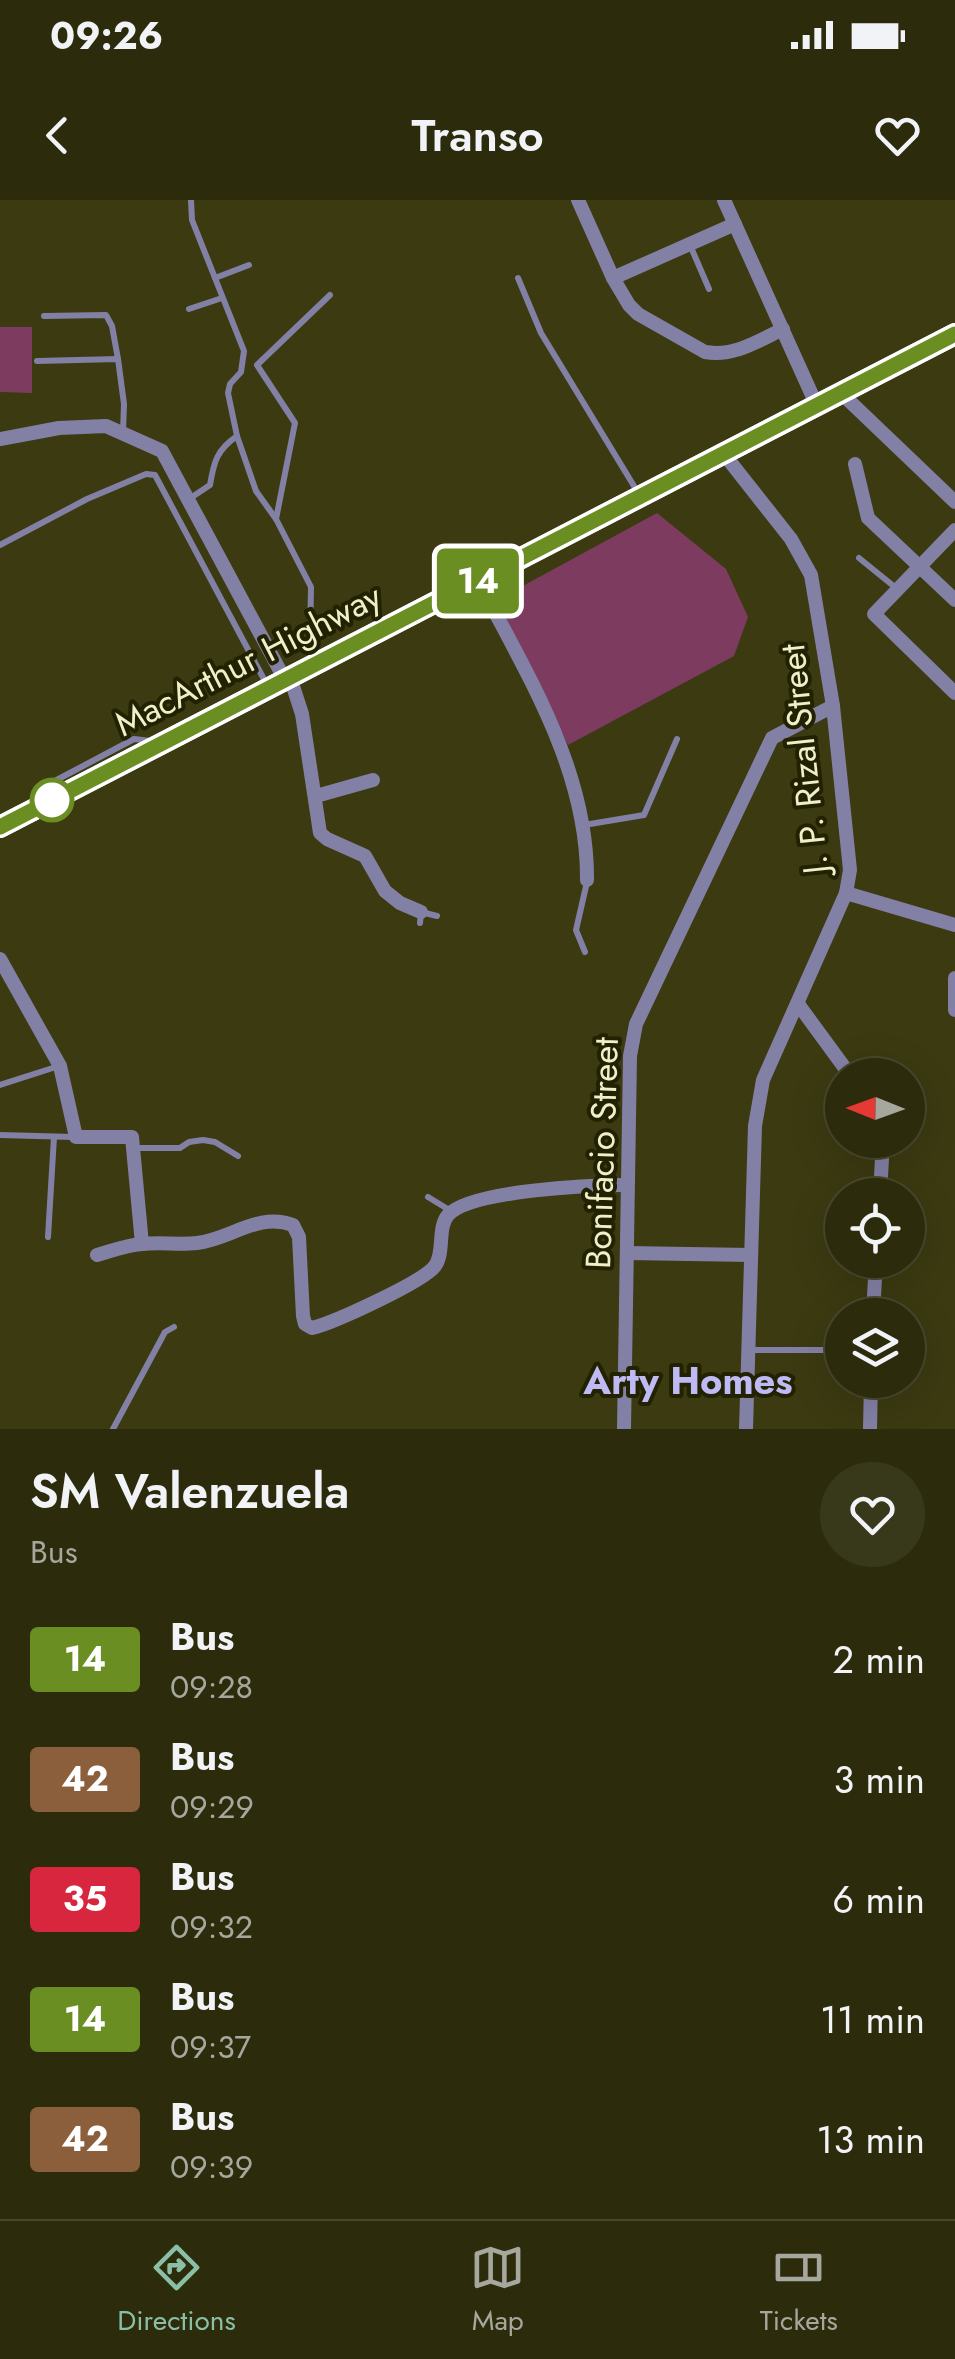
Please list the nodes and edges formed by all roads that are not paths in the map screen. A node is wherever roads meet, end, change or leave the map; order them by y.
1 (191, 200) edge
2 (578, 200) edge
3 (724, 200) edge
4 (735, 224) junction
5 (690, 244) junction
6 (248, 265) dead end
7 (215, 278) junction
8 (518, 278) dead end
9 (613, 278) junction
10 (709, 289) dead end
11 (330, 295) dead end
12 (222, 298) junction
13 (190, 310) dead end
14 (44, 316) dead end
15 (783, 329) junction
16 (955, 334) edge
17 (118, 359) junction
18 (37, 360) dead end
19 (841, 393) junction
20 (817, 406) junction
21 (123, 434) junction
22 (237, 436) junction
23 (0, 439) edge
24 (724, 454) junction
25 (856, 464) dead end
26 (640, 497) junction
27 (188, 500) junction
28 (955, 502) edge
29 (276, 519) junction
30 (955, 530) edge
31 (0, 545) edge
32 (859, 558) dead end
33 (919, 566) junction
34 (478, 580) junction
35 (897, 588) junction
36 (955, 600) edge
37 (318, 663) junction
38 (281, 682) junction
39 (955, 693) edge
40 (833, 706) junction
41 (676, 740) dead end
42 (373, 780) dead end
43 (316, 796) junction
44 (583, 825) junction
45 (0, 827) edge
46 (587, 880) joint
47 (846, 893) junction
48 (437, 916) dead end
49 (420, 917) joint
50 (955, 925) edge
51 (585, 952) dead end
52 (0, 959) edge
53 (955, 978) edge
54 (798, 1004) junction
55 (955, 1010) edge
56 (838, 1058) edge
57 (60, 1066) junction
58 (0, 1085) edge
59 (0, 1135) edge
60 (54, 1137) junction
61 (76, 1138) junction
62 (135, 1148) junction
63 (238, 1156) dead end
64 (627, 1185) junction
65 (428, 1197) dead end
66 (452, 1212) junction
67 (48, 1237) dead end
68 (142, 1244) junction
69 (96, 1254) dead end
70 (628, 1254) junction
71 (751, 1255) junction
72 (174, 1327) dead end
73 (748, 1350) junction
74 (825, 1350) edge
75 (871, 1398) edge
76 (113, 1429) edge
77 (624, 1429) edge
78 (746, 1429) edge
79 (870, 1429) edge

1 - 7 lane
2 - 9 street
3 - 4 street
4 - 5 street
4 - 15 street
5 - 9 street
5 - 10 lane
6 - 7 lane
7 - 12 lane
8 - 26 lane
9 - 15 street
11 - 29 lane
12 - 13 lane
12 - 22 lane
14 - 17 lane
15 - 20 street
16 - 19 highway, MacArthur Highway
17 - 18 lane
17 - 21 lane
19 - 20 highway, MacArthur Highway
19 - 28 street
20 - 24 highway, MacArthur Highway
21 - 23 street
21 - 27 street
22 - 27 lane
22 - 29 lane
24 - 26 highway, MacArthur Highway
24 - 40 street, J. P. Rizal Street
25 - 33 street
26 - 34 highway, MacArthur Highway
27 - 38 street
29 - 37 lane
30 - 33 street
31 - 38 lane
32 - 35 lane
33 - 35 street
33 - 36 street
34 - 37 highway, MacArthur Highway
34 - 44 street
35 - 39 street
37 - 38 highway, MacArthur Highway
38 - 43 street
38 - 45 highway, MacArthur Highway
40 - 47 street, J. P. Rizal Street
40 - 64 street, Bonifacio Street
41 - 44 lane
42 - 43 street
43 - 49 street
44 - 46 street
46 - 51 lane
47 - 50 street
47 - 54 street, J. P. Rizal Street
48 - 49 lane
52 - 57 street
53 - 55 street
54 - 56 street
54 - 71 street, J. P. Rizal Street
57 - 58 lane
57 - 61 street
59 - 60 lane
60 - 61 lane
60 - 67 lane
61 - 62 street
62 - 63 lane
62 - 68 street
64 - 66 street
64 - 70 street, Bonifacio Street
65 - 66 lane
66 - 68 street
68 - 69 street
70 - 71 street
70 - 77 street, Bonifacio Street
71 - 73 street, J. P. Rizal Street
72 - 76 lane
73 - 74 lane
73 - 78 street, J. P. Rizal Street
75 - 79 street

